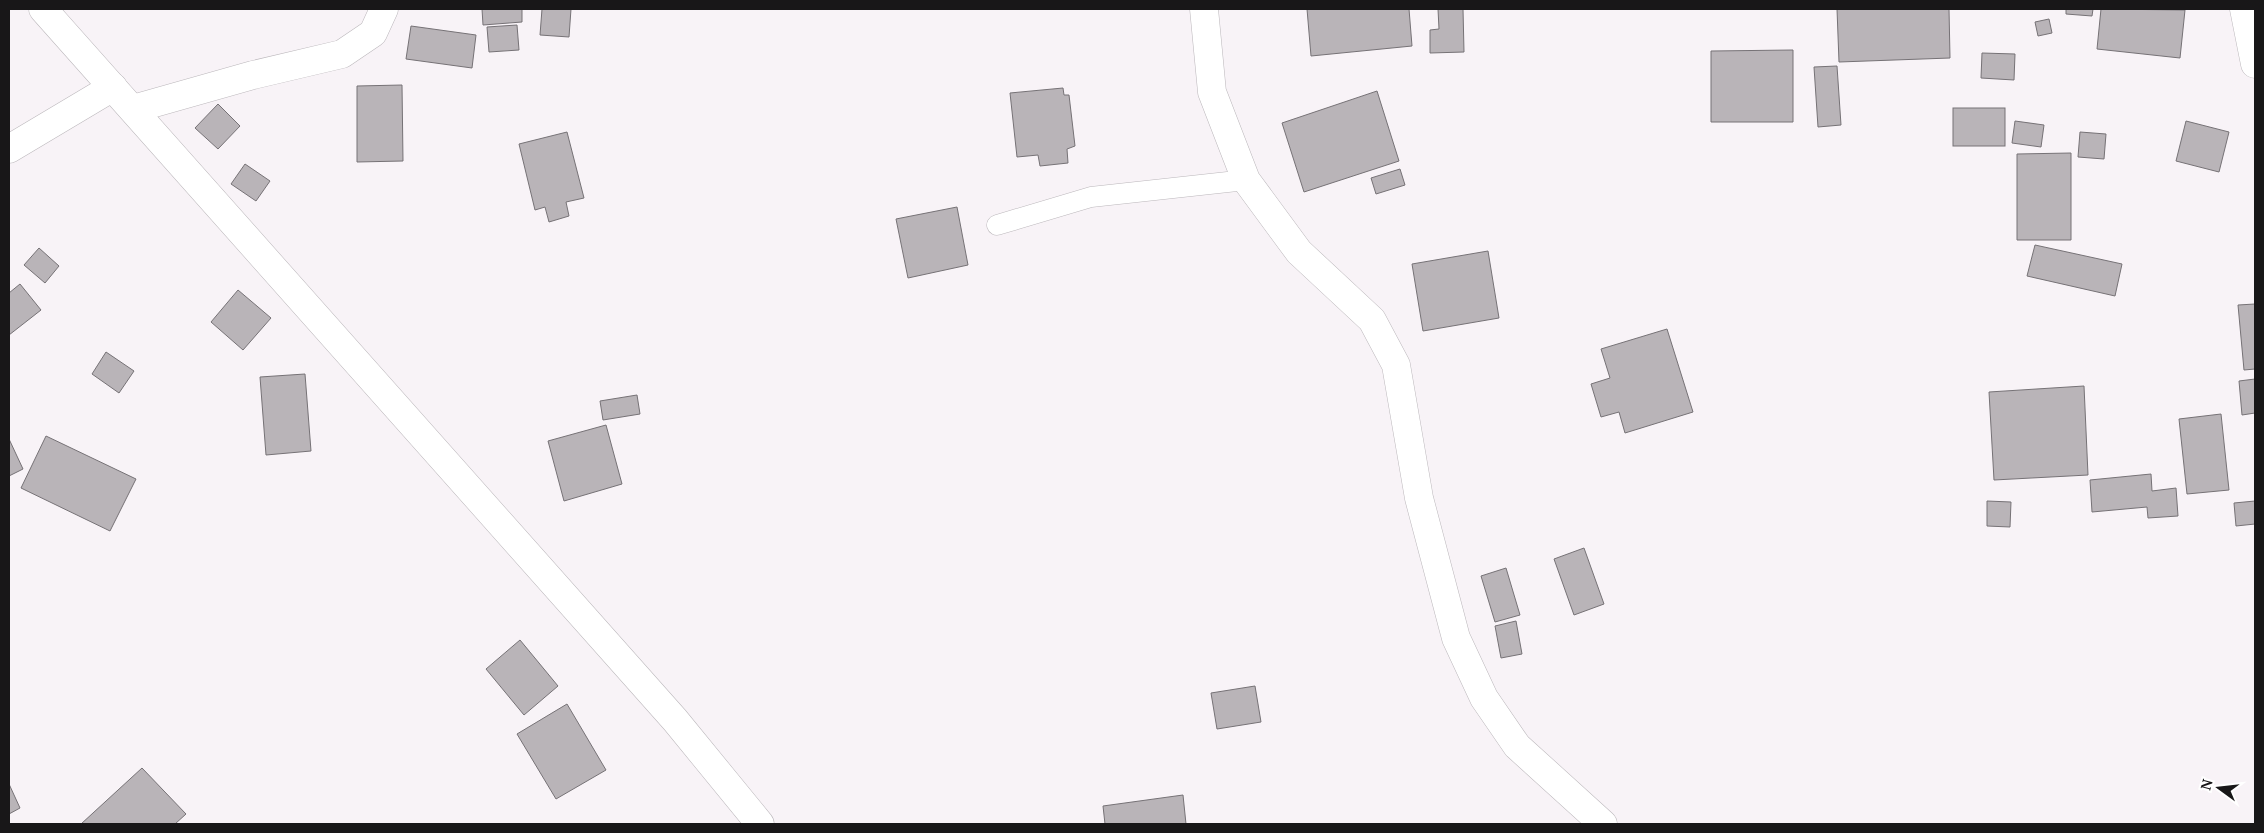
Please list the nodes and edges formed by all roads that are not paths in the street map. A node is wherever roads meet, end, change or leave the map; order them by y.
1 (43, 9) edge
2 (384, 9) edge
3 (1204, 9) edge
4 (2244, 9) edge
5 (2255, 64) edge
6 (113, 87) junction
7 (133, 109) junction
8 (9, 149) edge
9 (1246, 180) junction
10 (997, 225) dead end
11 (760, 824) edge
12 (1603, 824) edge

1 - 6 street
2 - 7 street
3 - 9 street
4 - 5 street
6 - 7 street
6 - 8 street
7 - 11 street
9 - 10 lane
9 - 12 street

